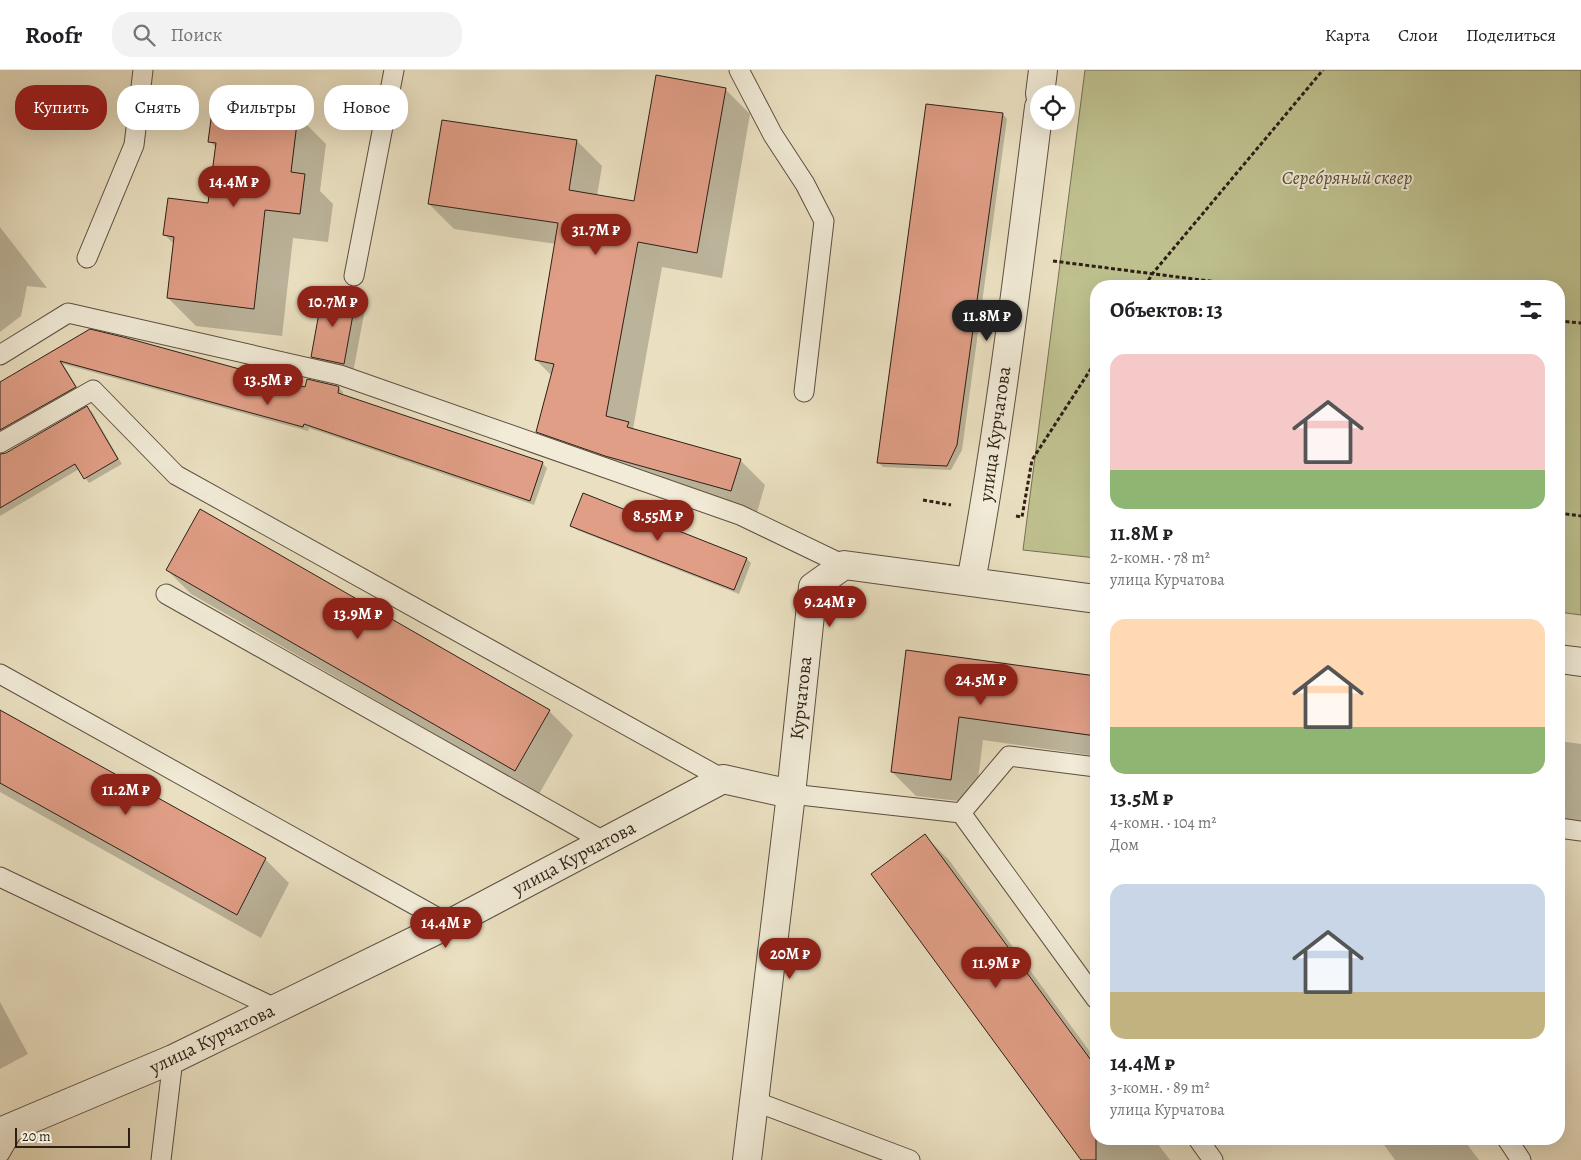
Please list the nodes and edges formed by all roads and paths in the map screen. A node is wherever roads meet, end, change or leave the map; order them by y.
1 (143, 70) edge
2 (394, 70) edge
3 (739, 70) edge
4 (1043, 70) edge
5 (1323, 70) edge
6 (1041, 85) edge
7 (1036, 130) edge
8 (1020, 257) junction
9 (87, 258) dead end
10 (1153, 273) junction
11 (354, 276) dead end
12 (1149, 280) edge
13 (1204, 280) edge
14 (1565, 322) edge
15 (1581, 323) edge
16 (0, 355) edge
17 (804, 392) dead end
18 (0, 443) edge
19 (1565, 514) edge
20 (1581, 516) edge
21 (844, 565) junction
22 (971, 582) junction
23 (166, 594) dead end
24 (1090, 598) edge
25 (1565, 660) edge
26 (1581, 662) edge
27 (0, 674) edge
28 (1090, 766) edge
29 (723, 778) junction
30 (791, 794) junction
31 (961, 813) junction
32 (1565, 829) edge
33 (1581, 831) edge
34 (605, 842) junction
35 (0, 878) edge
36 (449, 924) junction
37 (1090, 991) edge
38 (276, 1008) junction
39 (173, 1059) junction
40 (754, 1101) junction
41 (8, 1129) edge
42 (1202, 1145) edge
43 (1511, 1145) edge
44 (0, 1153) edge
45 (875, 1154) edge
46 (161, 1160) edge
47 (747, 1160) edge
48 (910, 1160) edge
49 (1213, 1160) edge
50 (1521, 1160) edge

1 - 9 lane
2 - 11 lane
3 - 17 lane
4 - 6 street
5 - 10 path
7 - 8 street, улица Курчатова
8 - 10 path
8 - 22 street, улица Курчатова
10 - 12 path
10 - 13 path
14 - 15 path
16 - 21 lane
18 - 29 lane
19 - 20 path
21 - 22 street
21 - 30 street, Курчатова
22 - 24 street
23 - 34 lane
25 - 26 street
27 - 36 lane
28 - 31 lane
29 - 30 street
29 - 34 street, улица Курчатова
30 - 31 lane
30 - 40 street
31 - 37 lane
32 - 33 lane
34 - 36 street, улица Курчатова
35 - 38 lane
36 - 38 street, улица Курчатова
38 - 39 street, улица Курчатова
39 - 41 street, улица Курчатова
39 - 46 lane
40 - 45 lane
40 - 47 street
41 - 44 lane
42 - 49 lane
43 - 50 lane
45 - 48 lane

